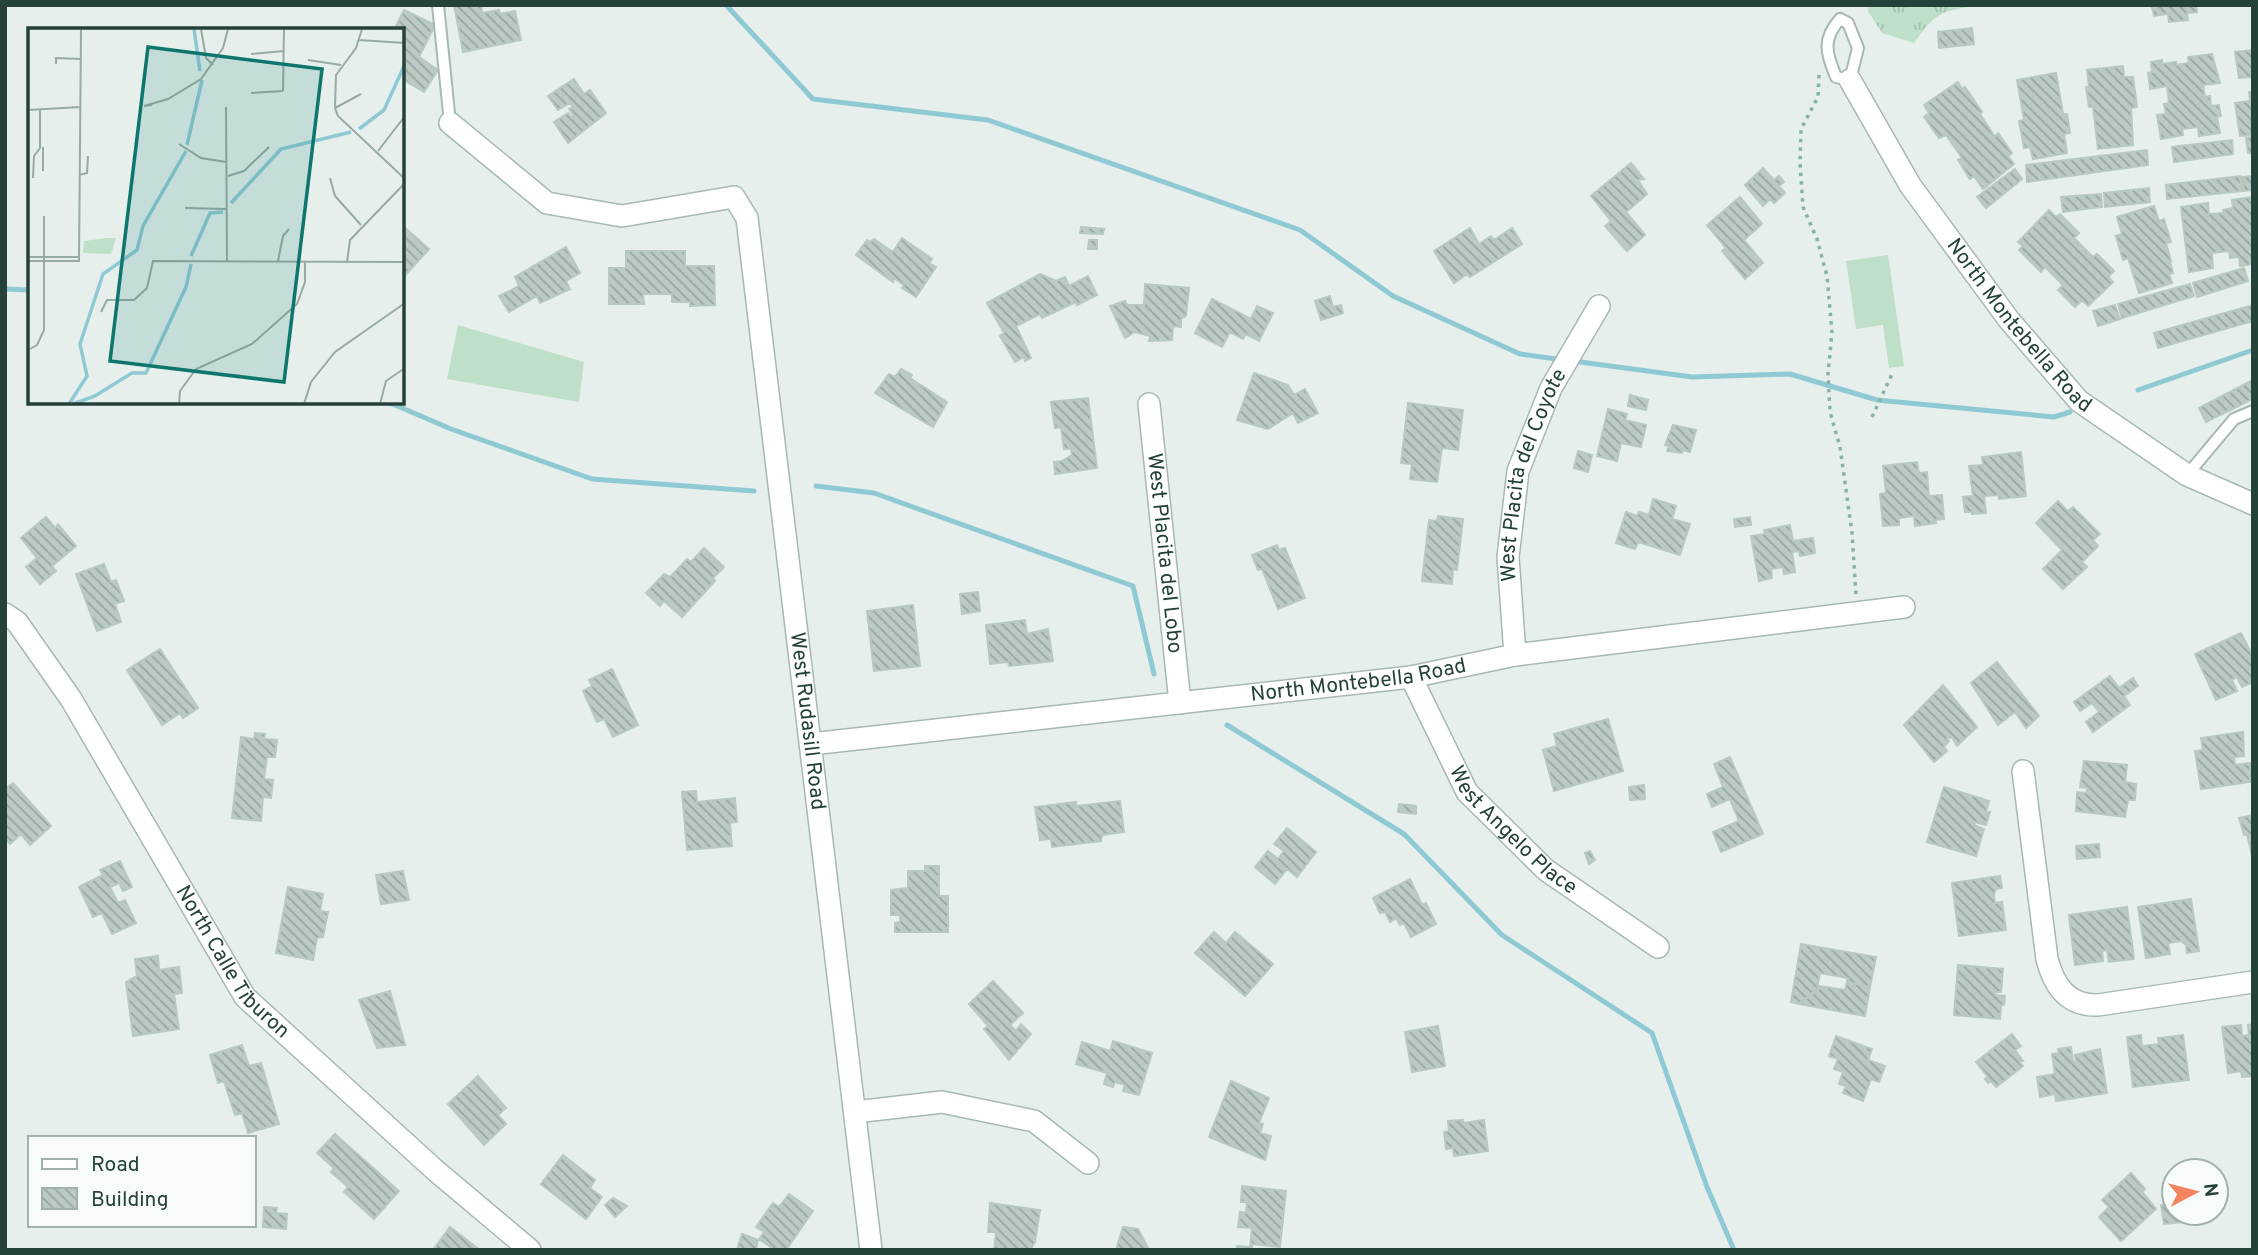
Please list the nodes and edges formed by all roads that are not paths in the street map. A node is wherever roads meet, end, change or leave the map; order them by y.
1 (438, 5) edge
2 (1850, 80) junction
3 (450, 123) joint
4 (1599, 306) dead end
5 (1149, 404) dead end
6 (2253, 411) edge
7 (2188, 475) junction
8 (2253, 504) edge
9 (1903, 607) dead end
10 (5, 614) edge
11 (1515, 655) junction
12 (1411, 677) junction
13 (1180, 703) junction
14 (811, 744) junction
15 (2023, 771) dead end
16 (1658, 947) dead end
17 (2253, 982) edge
18 (855, 1112) junction
19 (1088, 1163) dead end
20 (530, 1250) edge
21 (871, 1250) edge

1 - 3 lane
2 - 2 lane
2 - 7 street, North Montebella Road
3 - 14 street, West Rudasill Road
4 - 11 street, West Placita del Coyote
5 - 13 street, West Placita del Lobo
6 - 7 lane
7 - 8 street, North Montebella Road
9 - 11 street, North Montebella Road
10 - 20 street, North Calle Tiburon
11 - 12 street, North Montebella Road
12 - 13 street, North Montebella Road
12 - 16 street, West Angelo Place
13 - 14 street, North Montebella Road
14 - 18 street, West Rudasill Road
15 - 17 street
18 - 19 street
18 - 21 street, West Rudasill Road

